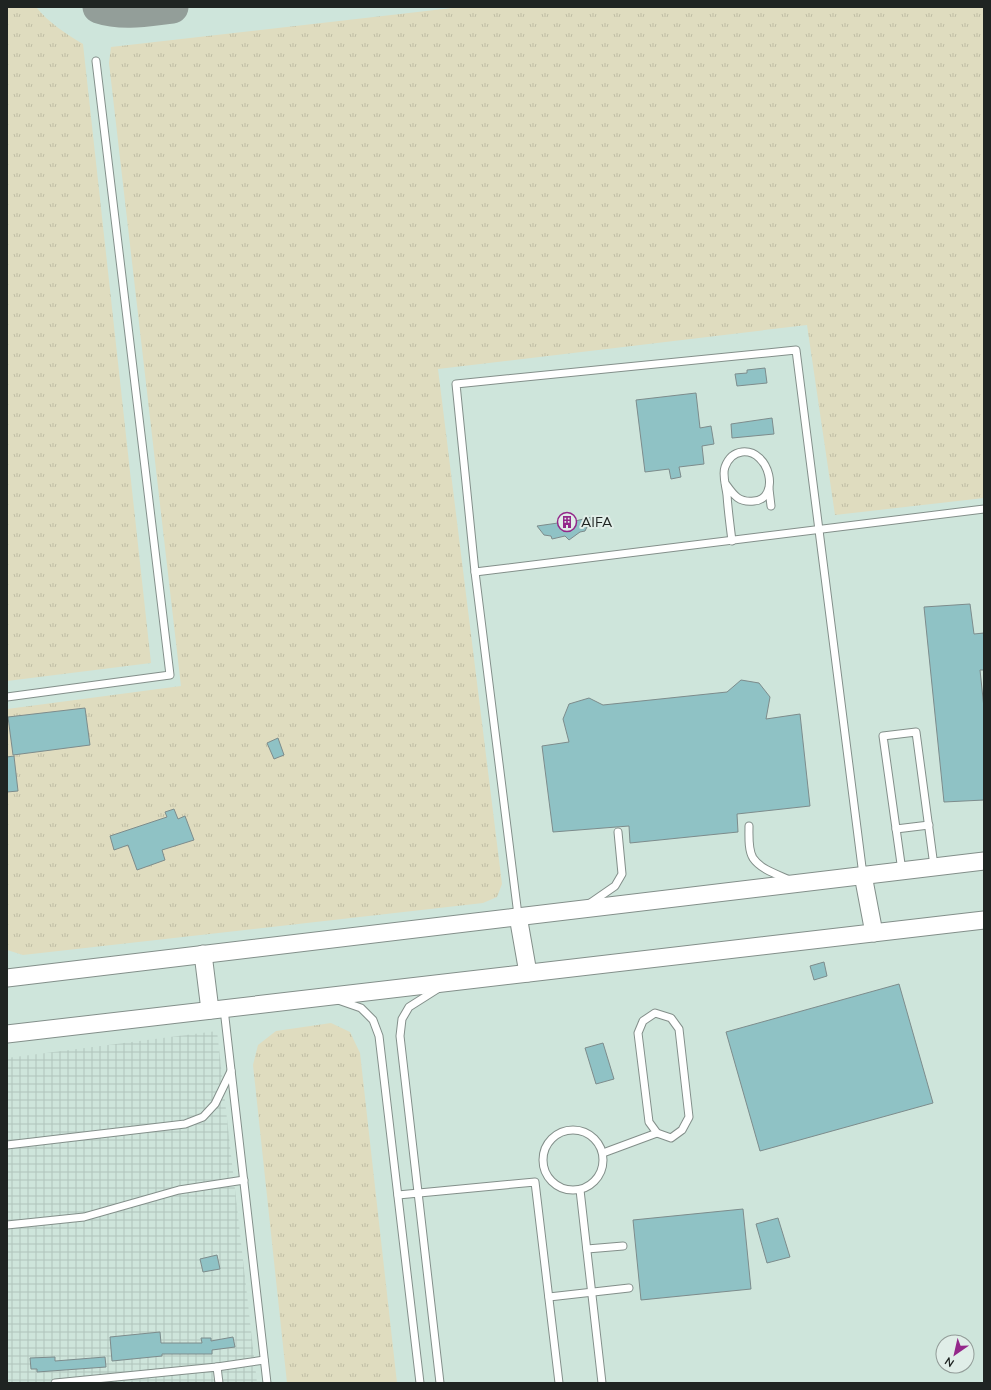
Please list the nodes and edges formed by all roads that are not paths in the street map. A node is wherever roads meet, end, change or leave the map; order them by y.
1 (96, 61) dead end
2 (725, 483) junction
3 (769, 488) junction
4 (770, 506) dead end
5 (984, 509) edge
6 (819, 530) junction
7 (732, 541) junction
8 (475, 572) junction
9 (7, 697) edge
10 (929, 825) junction
11 (749, 826) dead end
12 (896, 829) junction
13 (618, 832) dead end
14 (984, 861) edge
15 (934, 867) junction
16 (902, 870) junction
17 (863, 875) junction
18 (797, 883) junction
19 (582, 909) junction
20 (518, 916) junction
21 (984, 920) edge
22 (874, 933) junction
23 (204, 954) junction
24 (528, 973) junction
25 (7, 978) edge
26 (448, 983) junction
27 (329, 996) junction
28 (217, 1010) junction
29 (7, 1034) edge
30 (231, 1071) junction
31 (657, 1133) junction
32 (7, 1145) edge
33 (603, 1153) junction
34 (545, 1172) junction
35 (244, 1180) junction
36 (535, 1182) junction
37 (580, 1190) junction
38 (419, 1193) junction
39 (398, 1195) junction
40 (7, 1225) edge
41 (623, 1246) dead end
42 (587, 1249) junction
43 (629, 1288) dead end
44 (592, 1292) junction
45 (549, 1296) junction
46 (264, 1360) junction
47 (217, 1367) junction
48 (54, 1383) edge
49 (219, 1383) edge
50 (267, 1383) edge
51 (420, 1383) edge
52 (440, 1383) edge
53 (559, 1383) edge
54 (602, 1383) edge

1 - 9 lane
2 - 3 lane
2 - 3 lane
2 - 7 lane
3 - 4 lane
5 - 6 lane
6 - 7 lane
6 - 8 lane
6 - 17 lane
7 - 8 lane
8 - 20 lane
10 - 12 lane
10 - 12 lane
10 - 15 lane
11 - 18 lane
12 - 16 lane
13 - 19 lane
14 - 15 street
15 - 16 street
16 - 17 street
17 - 18 street
17 - 22 street
18 - 19 street
19 - 20 street
20 - 23 street
20 - 24 street
21 - 22 street
22 - 24 street
23 - 25 street
23 - 28 street
24 - 26 street
26 - 27 street
26 - 38 lane
27 - 28 street
27 - 39 lane
28 - 29 street
28 - 30 lane
30 - 32 lane
30 - 35 lane
31 - 31 lane
31 - 33 lane
33 - 34 lane
33 - 37 lane
34 - 36 lane
34 - 37 lane
35 - 40 lane
35 - 46 lane
36 - 38 lane
36 - 45 lane
37 - 42 lane
38 - 39 lane
38 - 52 lane
39 - 51 lane
41 - 42 lane
42 - 44 lane
43 - 44 lane
44 - 45 lane
44 - 54 lane
45 - 53 lane
46 - 47 lane
46 - 50 lane
47 - 48 lane
47 - 49 lane

